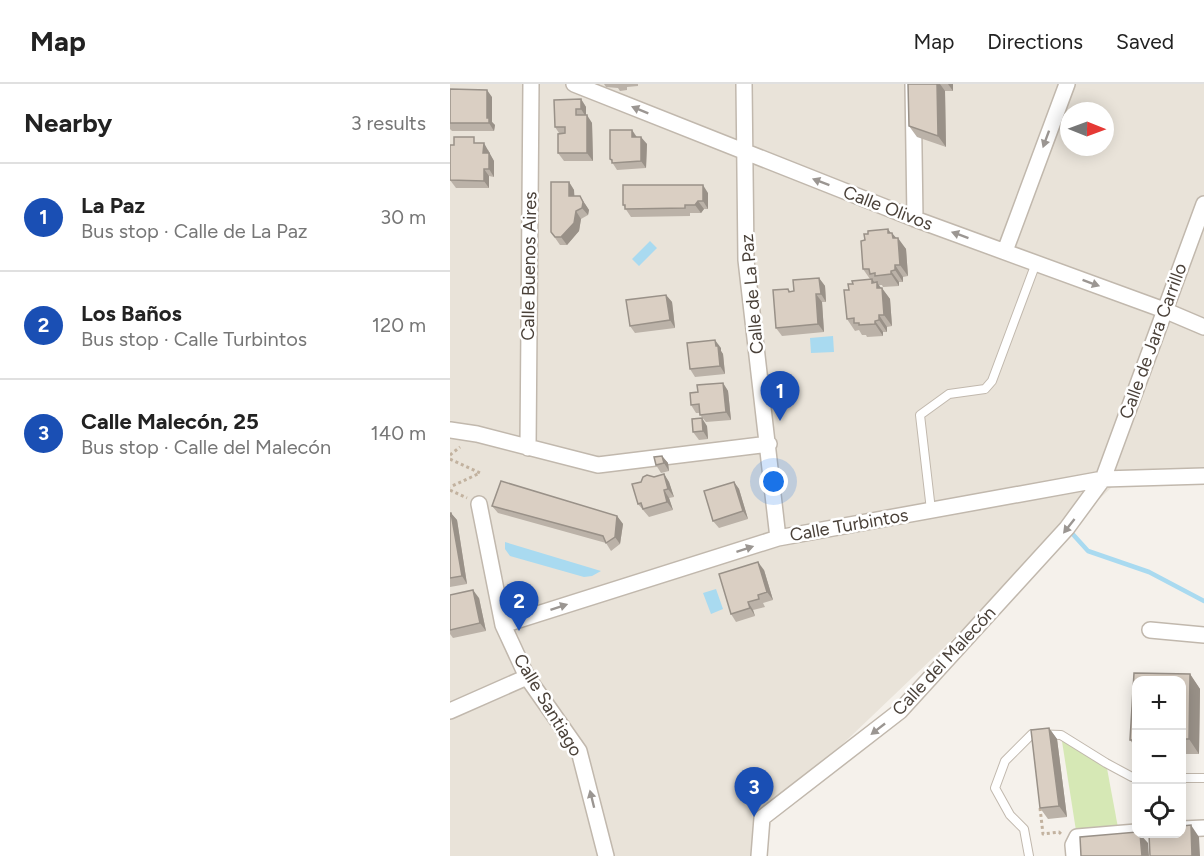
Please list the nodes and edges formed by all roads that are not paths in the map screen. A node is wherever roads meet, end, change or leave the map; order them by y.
1 (531, 84) edge
2 (574, 84) edge
3 (744, 84) edge
4 (913, 84) edge
5 (1067, 84) edge
6 (745, 152) junction
7 (1204, 204) edge
8 (915, 219) junction
9 (1005, 251) junction
10 (1036, 263) junction
11 (1164, 310) junction
12 (1204, 327) edge
13 (450, 430) edge
14 (769, 444) junction
15 (528, 448) junction
16 (1204, 476) edge
17 (1103, 479) junction
18 (479, 504) dead end
19 (931, 510) junction
20 (778, 538) junction
21 (503, 625) junction
22 (1150, 630) dead end
23 (1204, 635) edge
24 (527, 677) junction
25 (450, 711) edge
26 (1132, 777) edge
27 (1186, 777) edge
28 (1204, 778) edge
29 (1204, 828) edge
30 (1186, 829) edge
31 (1132, 832) edge
32 (606, 856) edge
33 (759, 856) edge
34 (1029, 856) edge
35 (1074, 856) edge

1 - 15 street, Calle Buenos Aires
6 -> 2 street, Calle Olivos
3 - 6 street, Calle de La Paz
4 - 8 street
5 -> 9 street
8 -> 6 street, Calle Olivos
6 - 14 street, Calle de La Paz
7 - 11 street, Calle de Jara Carrillo
9 -> 8 street, Calle Olivos
9 - 10 street, Calle Olivos
10 -> 11 street, Calle Olivos
10 - 19 lane
11 - 12 street, Calle Olivos
11 - 17 street, Calle de Jara Carrillo
13 - 15 street
14 - 15 street
14 - 20 street, Calle de La Paz
16 - 17 street, Calle Turbintos
17 - 19 street, Calle Turbintos
17 -> 33 street, Calle del Malecón
18 - 21 street
19 - 20 street, Calle Turbintos
21 -> 20 street, Calle Turbintos
21 - 24 street, Calle Santiago
22 - 23 street
24 - 25 street
32 -> 24 street, Calle Santiago
26 - 34 lane
27 - 28 lane
29 - 30 street
31 - 35 street

